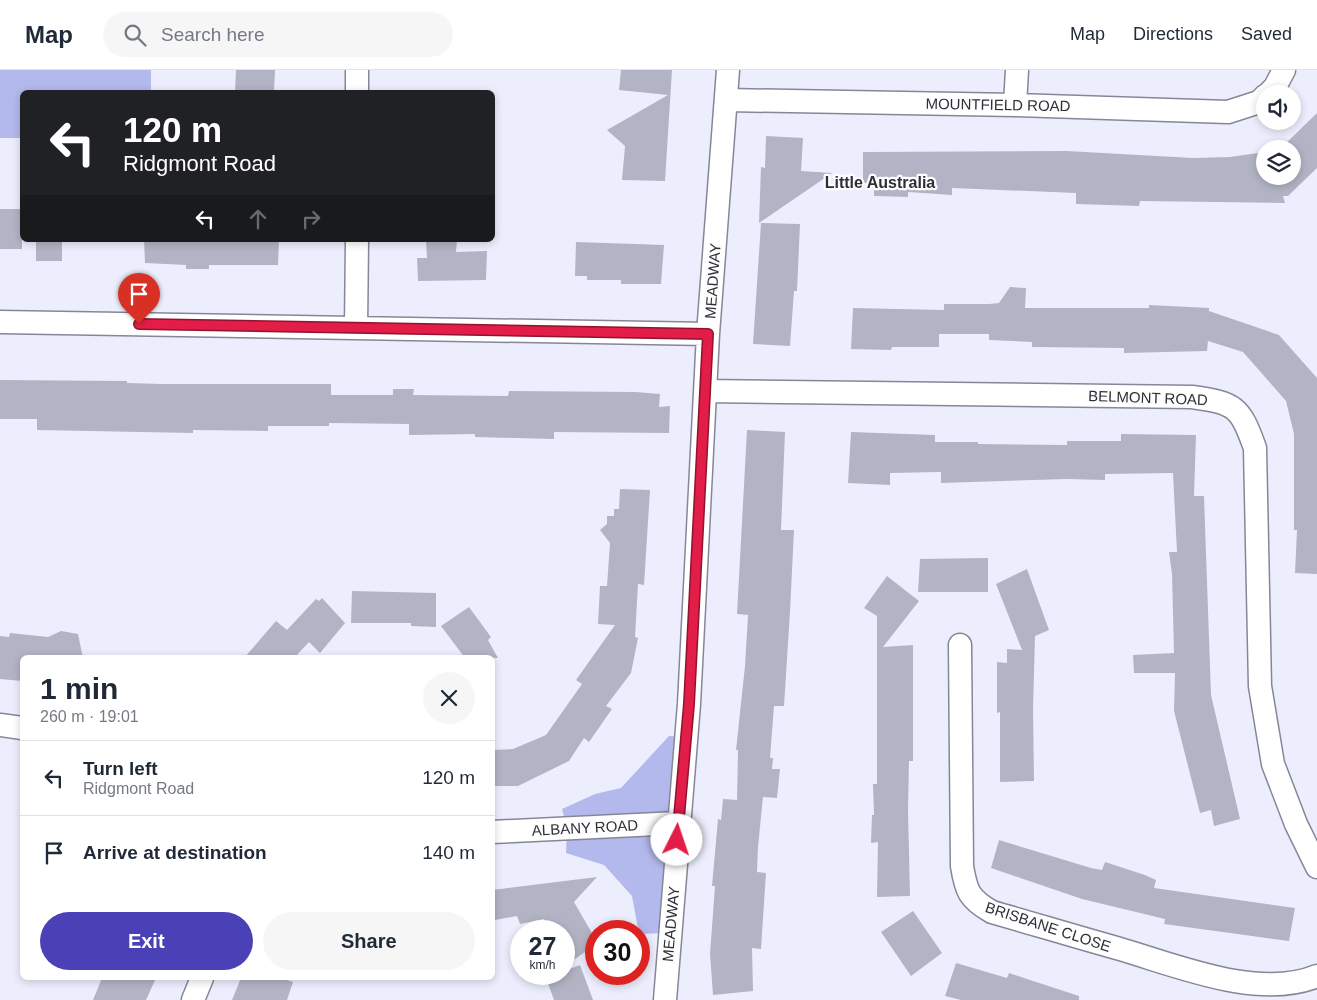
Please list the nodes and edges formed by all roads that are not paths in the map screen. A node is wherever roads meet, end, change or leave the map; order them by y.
1 (357, 70) edge
2 (728, 70) edge
3 (1017, 70) edge
4 (1284, 70) edge
5 (1275, 85) edge
6 (357, 90) edge
7 (726, 100) junction
8 (1256, 103) edge
9 (1015, 105) junction
10 (356, 242) edge
11 (0, 322) edge
12 (356, 328) junction
13 (708, 334) junction
14 (706, 391) junction
15 (960, 645) dead end
16 (0, 725) edge
17 (20, 728) edge
18 (678, 823) junction
19 (495, 832) edge
20 (1317, 867) edge
21 (1317, 976) edge
22 (201, 980) edge
23 (193, 1000) edge
24 (664, 1000) edge

1 - 6 street
2 - 7 street, MEADWAY
3 - 9 street
4 - 5 street, MOUNTFIELD ROAD
7 - 9 street, MOUNTFIELD ROAD
7 - 13 street, MEADWAY
8 - 9 street, MOUNTFIELD ROAD
10 - 12 street
11 - 12 street
12 - 13 street
13 - 14 street, MEADWAY
14 - 18 street, MEADWAY
14 - 20 street, BELMONT ROAD
15 - 21 street, BRISBANE CLOSE
16 - 17 street
18 - 19 street, ALBANY ROAD
18 - 24 street, MEADWAY
22 - 23 street

